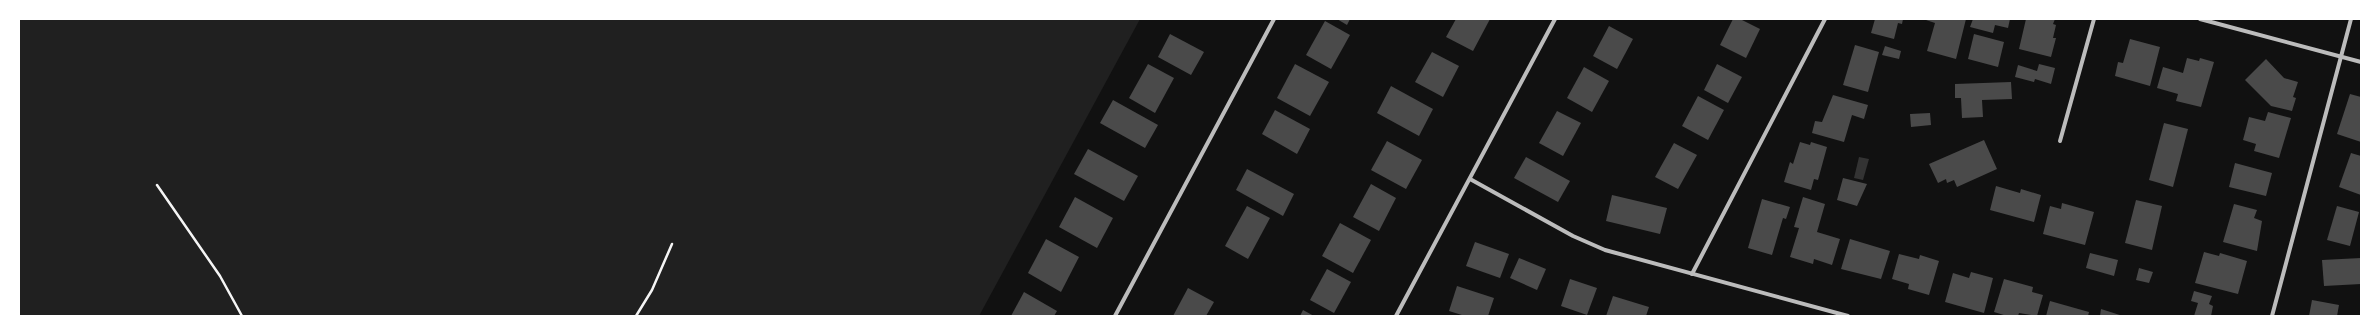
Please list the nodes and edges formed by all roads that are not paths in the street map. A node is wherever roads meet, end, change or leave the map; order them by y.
1 (1274, 19) edge
2 (1555, 19) edge
3 (1825, 19) edge
4 (2094, 19) edge
5 (2200, 19) edge
6 (2351, 19) edge
7 (2342, 57) junction
8 (2361, 62) edge
9 (2060, 141) dead end
10 (1470, 179) junction
11 (1692, 274) junction
12 (1115, 316) edge
13 (1396, 316) edge
14 (1848, 316) edge
15 (2272, 316) edge

1 - 12 street
2 - 10 street
3 - 11 street
4 - 9 street
5 - 7 street
6 - 7 street
7 - 8 street
7 - 15 street
10 - 11 street
10 - 13 street
11 - 14 street

